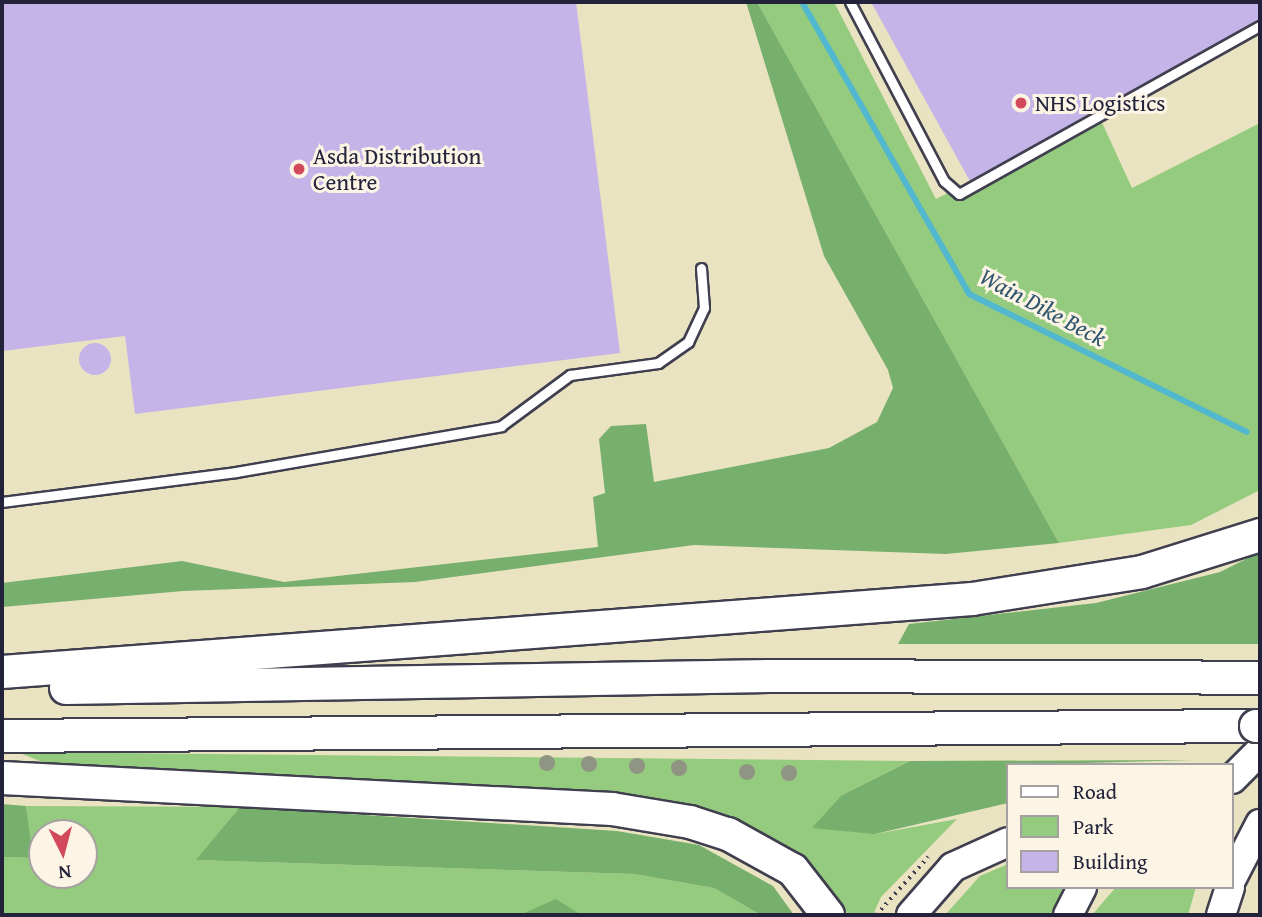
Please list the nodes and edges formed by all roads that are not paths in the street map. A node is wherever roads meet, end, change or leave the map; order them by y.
1 (850, 2) edge
2 (1260, 26) edge
3 (701, 268) dead end
4 (2, 502) edge
5 (1260, 536) edge
6 (2, 672) edge
7 (1260, 678) edge
8 (2, 689) edge
9 (1259, 734) edge
10 (2, 736) edge
11 (1234, 776) edge
12 (2, 778) edge
13 (1260, 824) edge
14 (1006, 843) edge
15 (1234, 874) edge
16 (1081, 889) edge
17 (1229, 889) edge
18 (828, 915) edge
19 (911, 915) edge
20 (1068, 915) edge
21 (1221, 915) edge

1 - 2 lane
3 - 4 lane
5 - 6 highway
7 - 8 highway
9 - 10 highway
9 - 11 main road
12 - 18 highway
13 - 15 main road
14 - 19 main road
16 - 20 main road
17 - 21 main road

